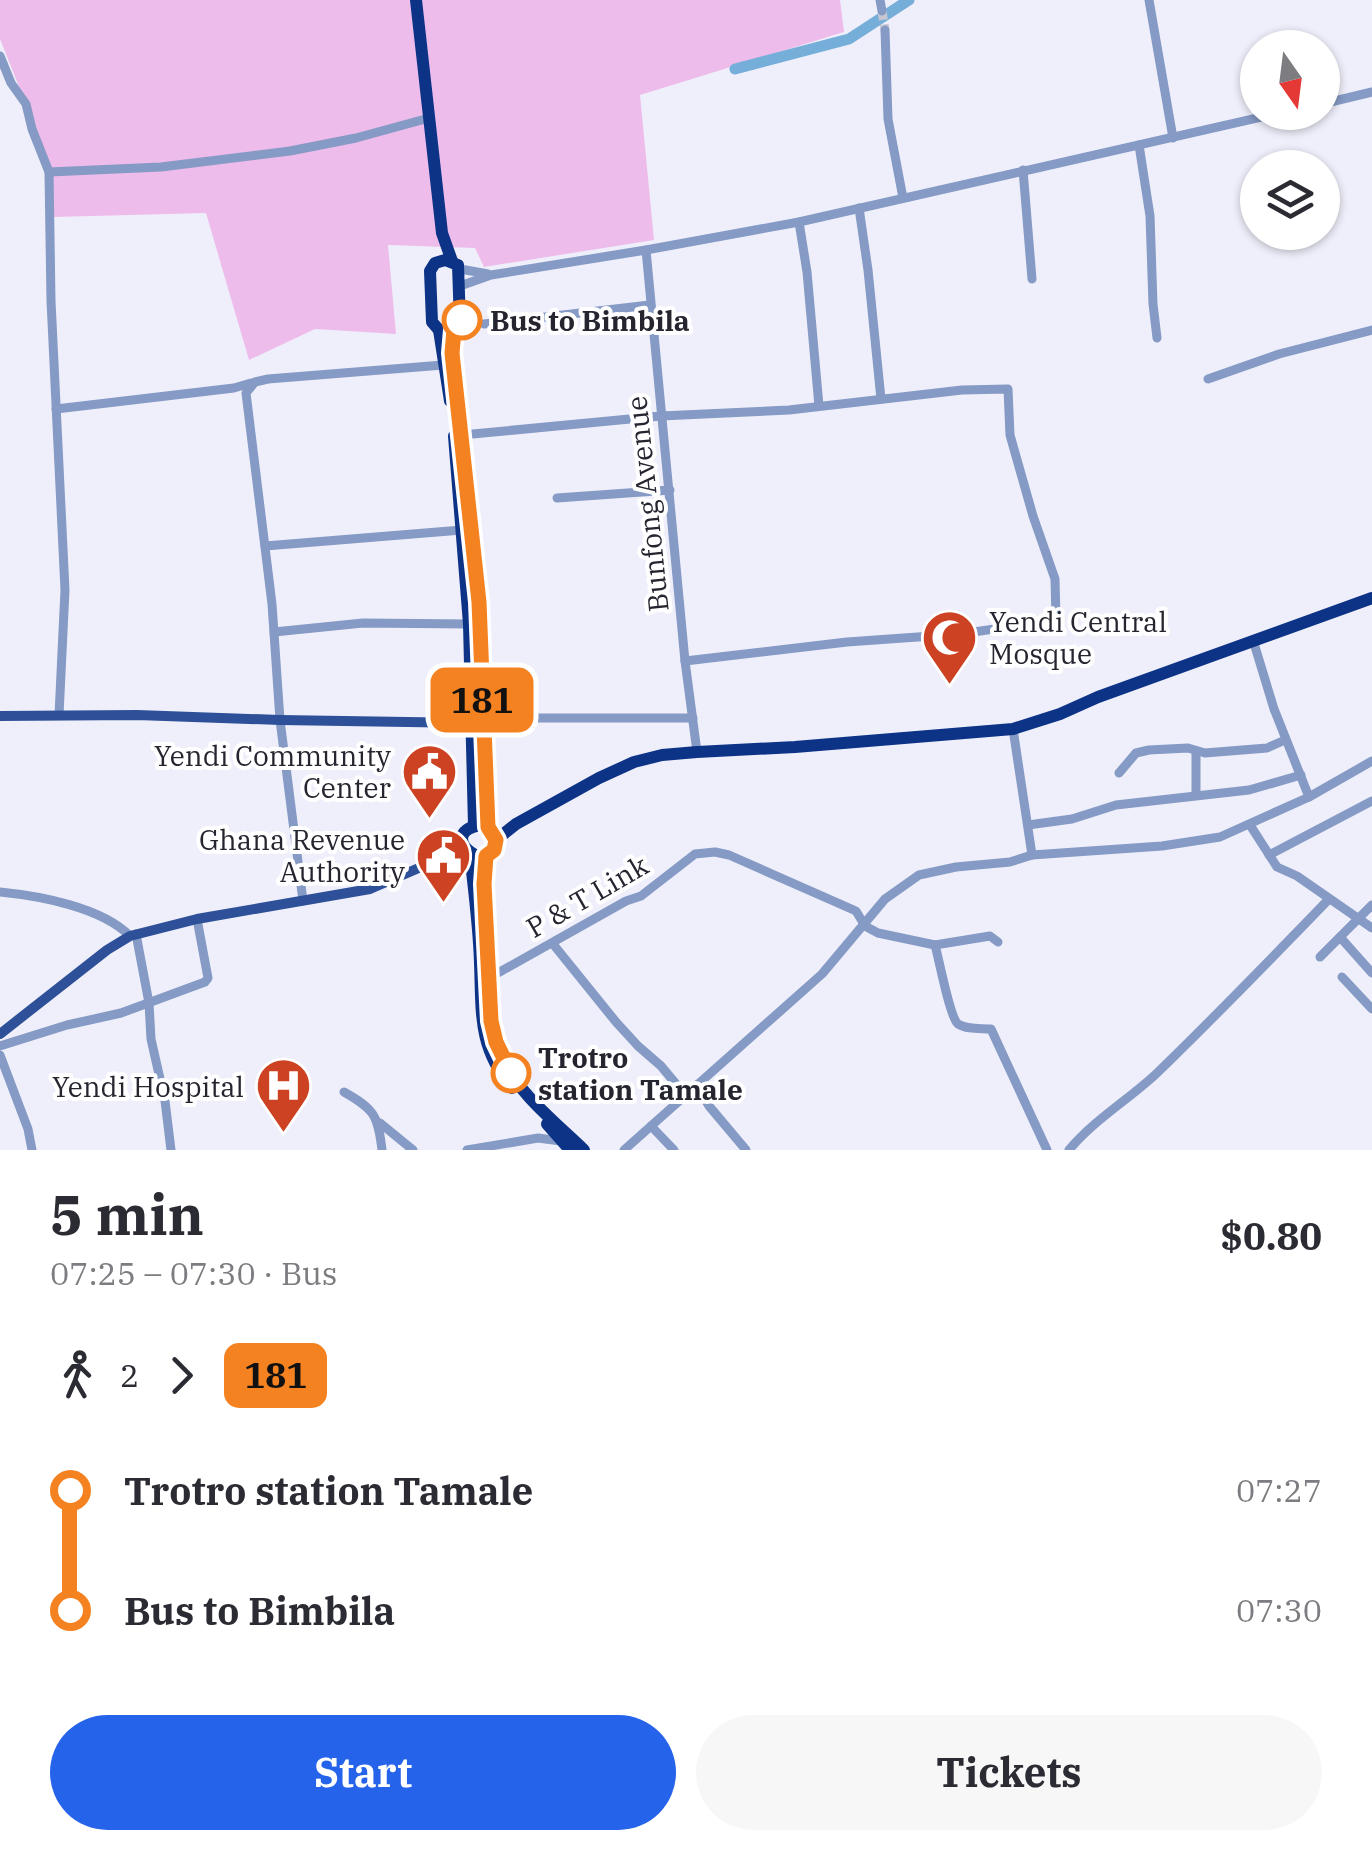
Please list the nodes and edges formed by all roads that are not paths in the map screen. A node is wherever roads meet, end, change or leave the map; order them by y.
1 (416, 0) edge
2 (1148, 0) edge
3 (885, 30) tunnel mouth
4 (0, 56) edge
5 (1372, 92) edge
6 (1340, 100) edge
7 (429, 118) junction
8 (1240, 122) edge
9 (1173, 138) junction
10 (1139, 145) junction
11 (1023, 170) junction
12 (48, 172) junction
13 (904, 198) junction
14 (859, 208) junction
15 (799, 222) junction
16 (442, 233) junction
17 (646, 250) junction
18 (435, 263) junction
19 (456, 265) junction
20 (491, 275) junction
21 (1032, 279) dead end
22 (460, 286) junction
23 (650, 305) junction
24 (484, 324) dead end
25 (439, 330) junction
26 (454, 330) junction
27 (1372, 330) edge
28 (1157, 338) dead end
29 (444, 365) junction
30 (1208, 379) dead end
31 (255, 382) junction
32 (881, 399) junction
33 (819, 406) junction
34 (56, 409) junction
35 (661, 416) junction
36 (462, 435) junction
37 (670, 490) junction
38 (557, 498) dead end
39 (462, 530) junction
40 (265, 546) junction
41 (1372, 598) edge
42 (470, 624) junction
43 (274, 632) junction
44 (1254, 640) junction
45 (685, 661) junction
46 (59, 714) junction
47 (0, 716) edge
48 (693, 718) junction
49 (280, 720) junction
50 (477, 722) junction
51 (1013, 729) junction
52 (1285, 740) junction
53 (1196, 750) junction
54 (696, 752) junction
55 (1372, 761) edge
56 (1119, 773) dead end
57 (1301, 775) junction
58 (1196, 795) junction
59 (1309, 797) junction
60 (1372, 800) edge
61 (1250, 825) junction
62 (1028, 826) junction
63 (479, 838) junction
64 (1032, 855) junction
65 (1269, 855) junction
66 (0, 892) edge
67 (1329, 899) junction
68 (303, 901) junction
69 (1372, 905) edge
70 (1359, 918) junction
71 (197, 919) junction
72 (865, 926) junction
73 (1372, 928) edge
74 (133, 935) junction
75 (1340, 937) junction
76 (998, 942) dead end
77 (553, 944) junction
78 (936, 945) junction
79 (1320, 957) dead end
80 (1372, 973) edge
81 (1342, 977) dead end
82 (489, 978) junction
83 (149, 1004) junction
84 (1372, 1009) edge
85 (0, 1034) edge
86 (0, 1046) edge
87 (0, 1054) edge
88 (696, 1086) junction
89 (344, 1092) dead end
90 (686, 1096) junction
91 (379, 1123) junction
92 (651, 1126) junction
93 (566, 1145) edge
94 (32, 1150) edge
95 (171, 1150) edge
96 (382, 1150) edge
97 (412, 1150) edge
98 (466, 1150) edge
99 (584, 1150) edge
100 (624, 1150) edge
101 (674, 1150) edge
102 (746, 1150) edge
103 (1046, 1150) edge
104 (1069, 1150) edge

1 - 7 highway
2 - 9 street
3 - 13 street
4 - 12 street
5 - 6 street
7 - 12 street
7 - 16 highway
8 - 9 street
9 - 10 street
10 - 11 street
10 - 28 street
11 - 13 street
11 - 21 street
12 - 34 street
13 - 14 street
14 - 15 street
14 - 32 street
15 - 17 street
15 - 33 street
16 - 18 highway
16 - 19 highway
17 - 20 street
17 - 23 street, Bunfong Avenue
18 - 19 highway
18 - 25 highway
19 - 20 street
19 - 22 highway
20 - 22 street
22 - 26 highway
23 - 24 street
23 - 35 street, Bunfong Avenue
25 - 26 highway
25 - 29 highway
26 - 36 highway
27 - 30 street
29 - 31 street
29 - 39 highway
31 - 34 street
31 - 40 street
32 - 33 street
32 - 45 street
33 - 35 street
34 - 46 street
35 - 36 street
35 - 37 street, Bunfong Avenue
36 - 50 highway
37 - 38 street
37 - 45 street, Bunfong Avenue
39 - 40 street
39 - 42 highway
40 - 43 street
41 - 44 highway
42 - 43 street
42 - 50 highway
43 - 49 street
44 - 51 highway
44 - 52 street
45 - 48 street, Bunfong Avenue
46 - 47 main road
46 - 49 main road
48 - 50 street
48 - 54 street, Bunfong Avenue
49 - 50 main road
49 - 68 street
50 - 63 highway
51 - 54 highway
51 - 62 street
52 - 53 street
52 - 57 street
53 - 56 street
53 - 58 street
54 - 63 highway
55 - 59 street
57 - 58 street
57 - 59 street
58 - 62 street
59 - 61 street
60 - 65 street
61 - 64 street
61 - 65 street
62 - 64 street
63 - 68 main road
63 - 82 highway
63 - 93 highway
64 - 72 street
65 - 67 street
66 - 74 street
67 - 70 street
67 - 104 street
68 - 71 main road
69 - 70 street
70 - 73 street
70 - 75 street
71 - 74 main road
71 - 83 street
72 - 77 street, P & T Link
72 - 78 street, P & T Link
72 - 88 street
74 - 83 street
74 - 85 main road
75 - 79 street
75 - 80 street
76 - 78 street
77 - 82 street, P & T Link
77 - 90 street
78 - 103 street
81 - 84 street
82 - 99 highway
83 - 86 street
83 - 95 street
87 - 94 street
88 - 90 street
88 - 102 street
89 - 91 street
90 - 92 street
91 - 96 street
91 - 97 street
92 - 100 street
92 - 101 street
93 - 98 street

